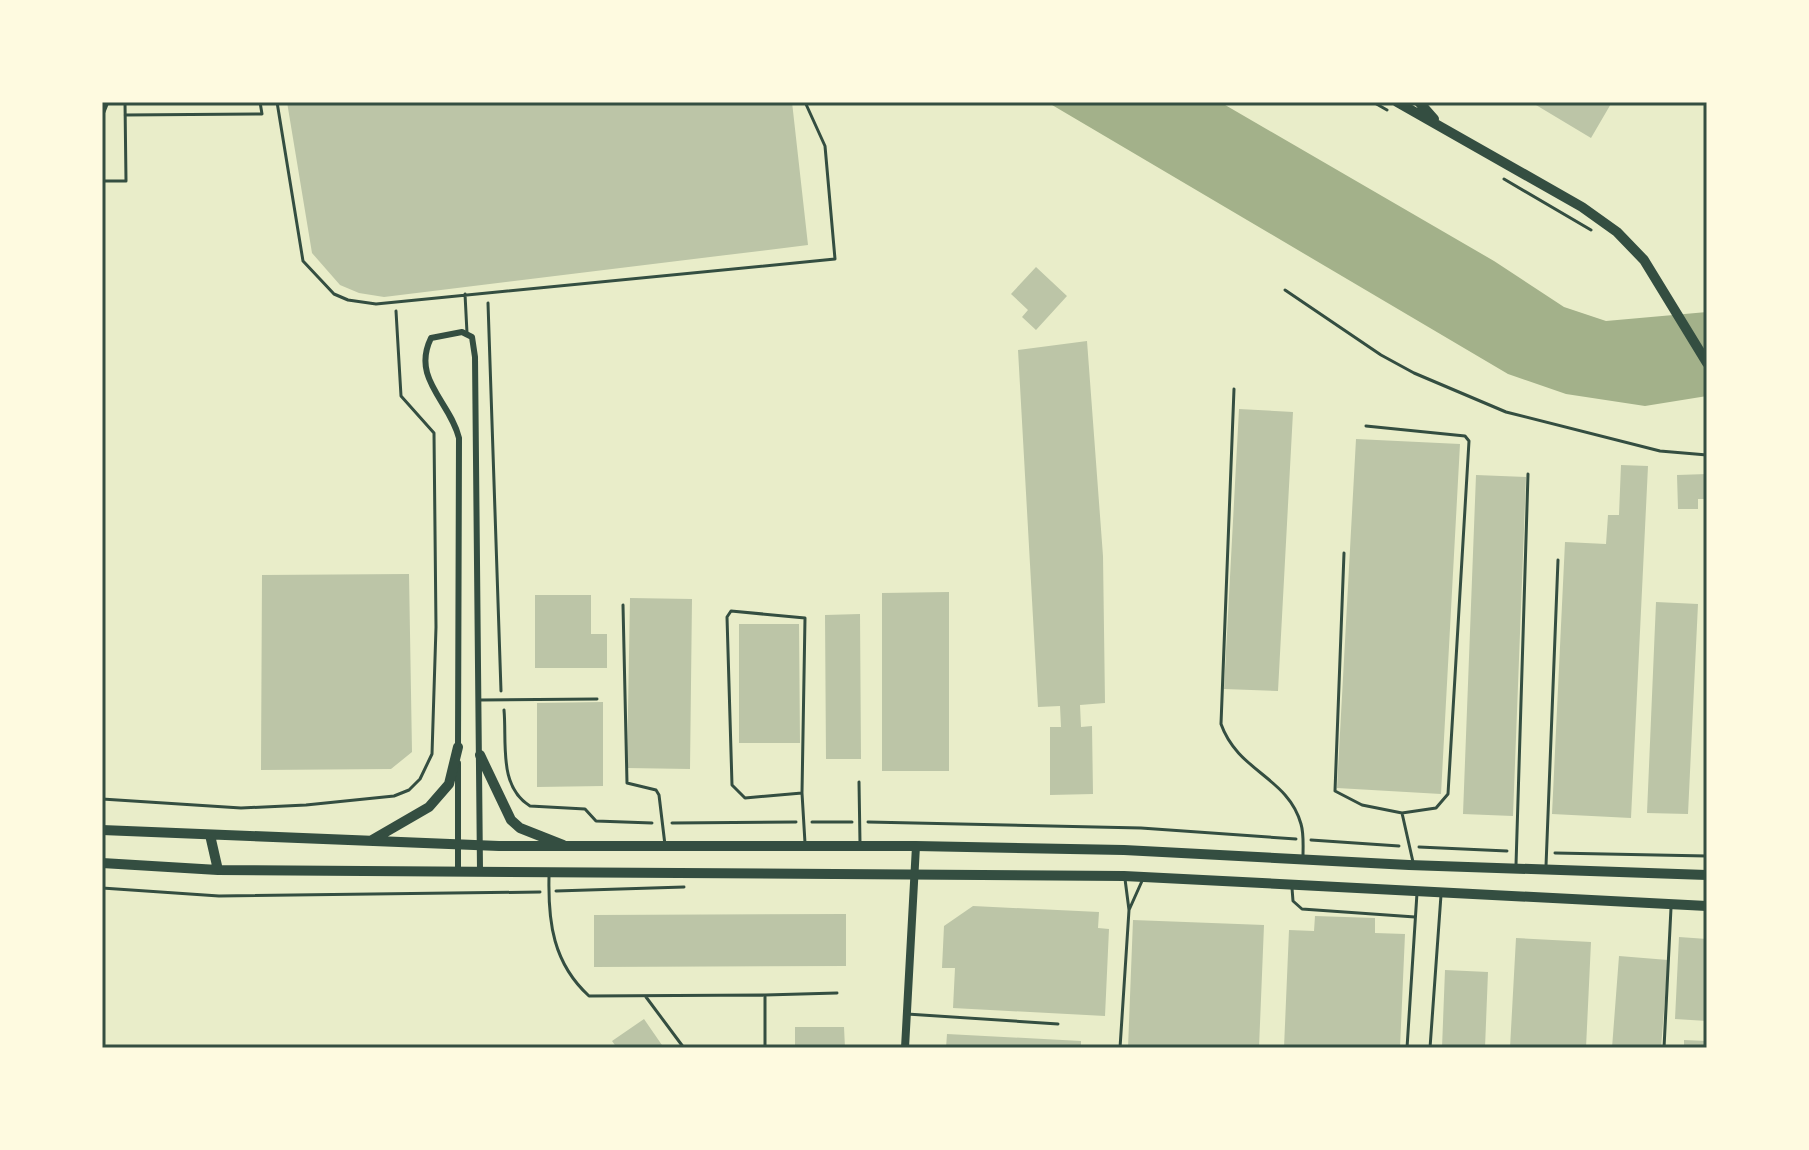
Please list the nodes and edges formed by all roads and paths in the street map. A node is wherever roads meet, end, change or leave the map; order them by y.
1 (108, 102) edge
2 (125, 102) edge
3 (260, 102) edge
4 (277, 102) edge
5 (805, 102) edge
6 (1373, 102) edge
7 (1397, 102) edge
8 (1419, 102) edge
9 (1387, 110) dead end
10 (103, 112) edge
11 (125, 115) junction
12 (1438, 123) junction
13 (102, 157) edge
14 (1494, 173) dead end
15 (102, 181) edge
16 (1601, 237) dead end
17 (1285, 290) dead end
18 (465, 294) junction
19 (466, 304) junction
20 (396, 309) dead end
21 (467, 333) junction
22 (1707, 363) edge
23 (1234, 389) dead end
24 (1366, 426) dead end
25 (1707, 455) edge
26 (1528, 474) dead end
27 (1344, 553) dead end
28 (1558, 560) dead end
29 (623, 605) dead end
30 (597, 699) dead end
31 (480, 700) junction
32 (503, 700) junction
33 (458, 747) junction
34 (480, 755) junction
35 (859, 782) dead end
36 (802, 793) junction
37 (102, 799) edge
38 (1402, 813) junction
39 (804, 822) junction
40 (859, 822) junction
41 (663, 823) junction
42 (102, 830) edge
43 (210, 835) junction
44 (1302, 839) junction
45 (370, 840) junction
46 (458, 845) junction
47 (480, 846) junction
48 (860, 846) junction
49 (916, 846) junction
50 (1410, 846) junction
51 (569, 847) junction
52 (805, 847) junction
53 (666, 849) junction
54 (1516, 851) junction
55 (1547, 853) junction
56 (1707, 856) edge
57 (1303, 860) junction
58 (102, 863) edge
59 (1414, 865) junction
60 (1516, 869) junction
61 (218, 870) junction
62 (458, 870) junction
63 (480, 870) junction
64 (1546, 870) junction
65 (549, 871) junction
66 (916, 873) junction
67 (1707, 875) edge
68 (1124, 876) junction
69 (1145, 877) junction
70 (1291, 884) junction
71 (1417, 890) junction
72 (1441, 891) junction
73 (1671, 904) junction
74 (1707, 906) edge
75 (1129, 910) junction
76 (1415, 917) junction
77 (837, 993) dead end
78 (765, 995) junction
79 (646, 997) junction
80 (907, 1014) junction
81 (1058, 1024) dead end
82 (684, 1048) edge
83 (765, 1048) edge
84 (905, 1048) edge
85 (1120, 1048) edge
86 (1407, 1048) edge
87 (1430, 1048) edge
88 (1664, 1048) edge

1 - 10 lane
2 - 11 path
3 - 11 path
4 - 18 lane
5 - 18 lane
6 - 9 path
7 - 12 main road
8 - 12 main road
10 - 13 street
11 - 15 path
12 - 22 main road
14 - 16 path
17 - 25 lane
18 - 19 lane
19 - 21 lane
19 - 32 path
20 - 37 path
21 - 31 street
21 - 33 street
23 - 44 lane
24 - 38 lane
26 - 54 lane
27 - 38 lane
28 - 55 lane
29 - 41 lane
30 - 32 lane
31 - 32 lane
31 - 34 street
32 - 41 path
33 - 45 main road
33 - 46 street
34 - 47 street
34 - 51 main road
35 - 40 lane
36 - 36 lane
36 - 39 lane
38 - 50 lane
39 - 40 path
39 - 41 path
39 - 52 lane
40 - 44 path
40 - 48 lane
41 - 53 lane
42 - 43 main road
43 - 45 main road
43 - 61 main road
44 - 50 path
44 - 57 lane
45 - 46 main road
46 - 47 main road
46 - 62 street
47 - 51 main road
47 - 63 street
48 - 49 main road
48 - 52 main road
49 - 57 main road
49 - 66 street
50 - 54 path
50 - 59 lane
51 - 53 main road
52 - 53 main road
54 - 60 lane
55 - 56 path
55 - 64 lane
57 - 59 main road
58 - 61 main road
59 - 60 main road
60 - 64 main road
61 - 62 main road
62 - 63 main road
63 - 65 main road
64 - 67 main road
65 - 66 main road
65 - 79 lane
66 - 68 main road
66 - 80 street
68 - 69 main road
68 - 75 lane
69 - 70 main road
69 - 75 lane
70 - 71 main road
70 - 76 lane
71 - 72 main road
71 - 76 lane
72 - 73 main road
72 - 87 lane
73 - 74 main road
73 - 88 lane
75 - 85 lane
76 - 86 lane
77 - 78 lane
78 - 79 lane
78 - 83 lane
79 - 82 lane
80 - 81 lane
80 - 84 street

